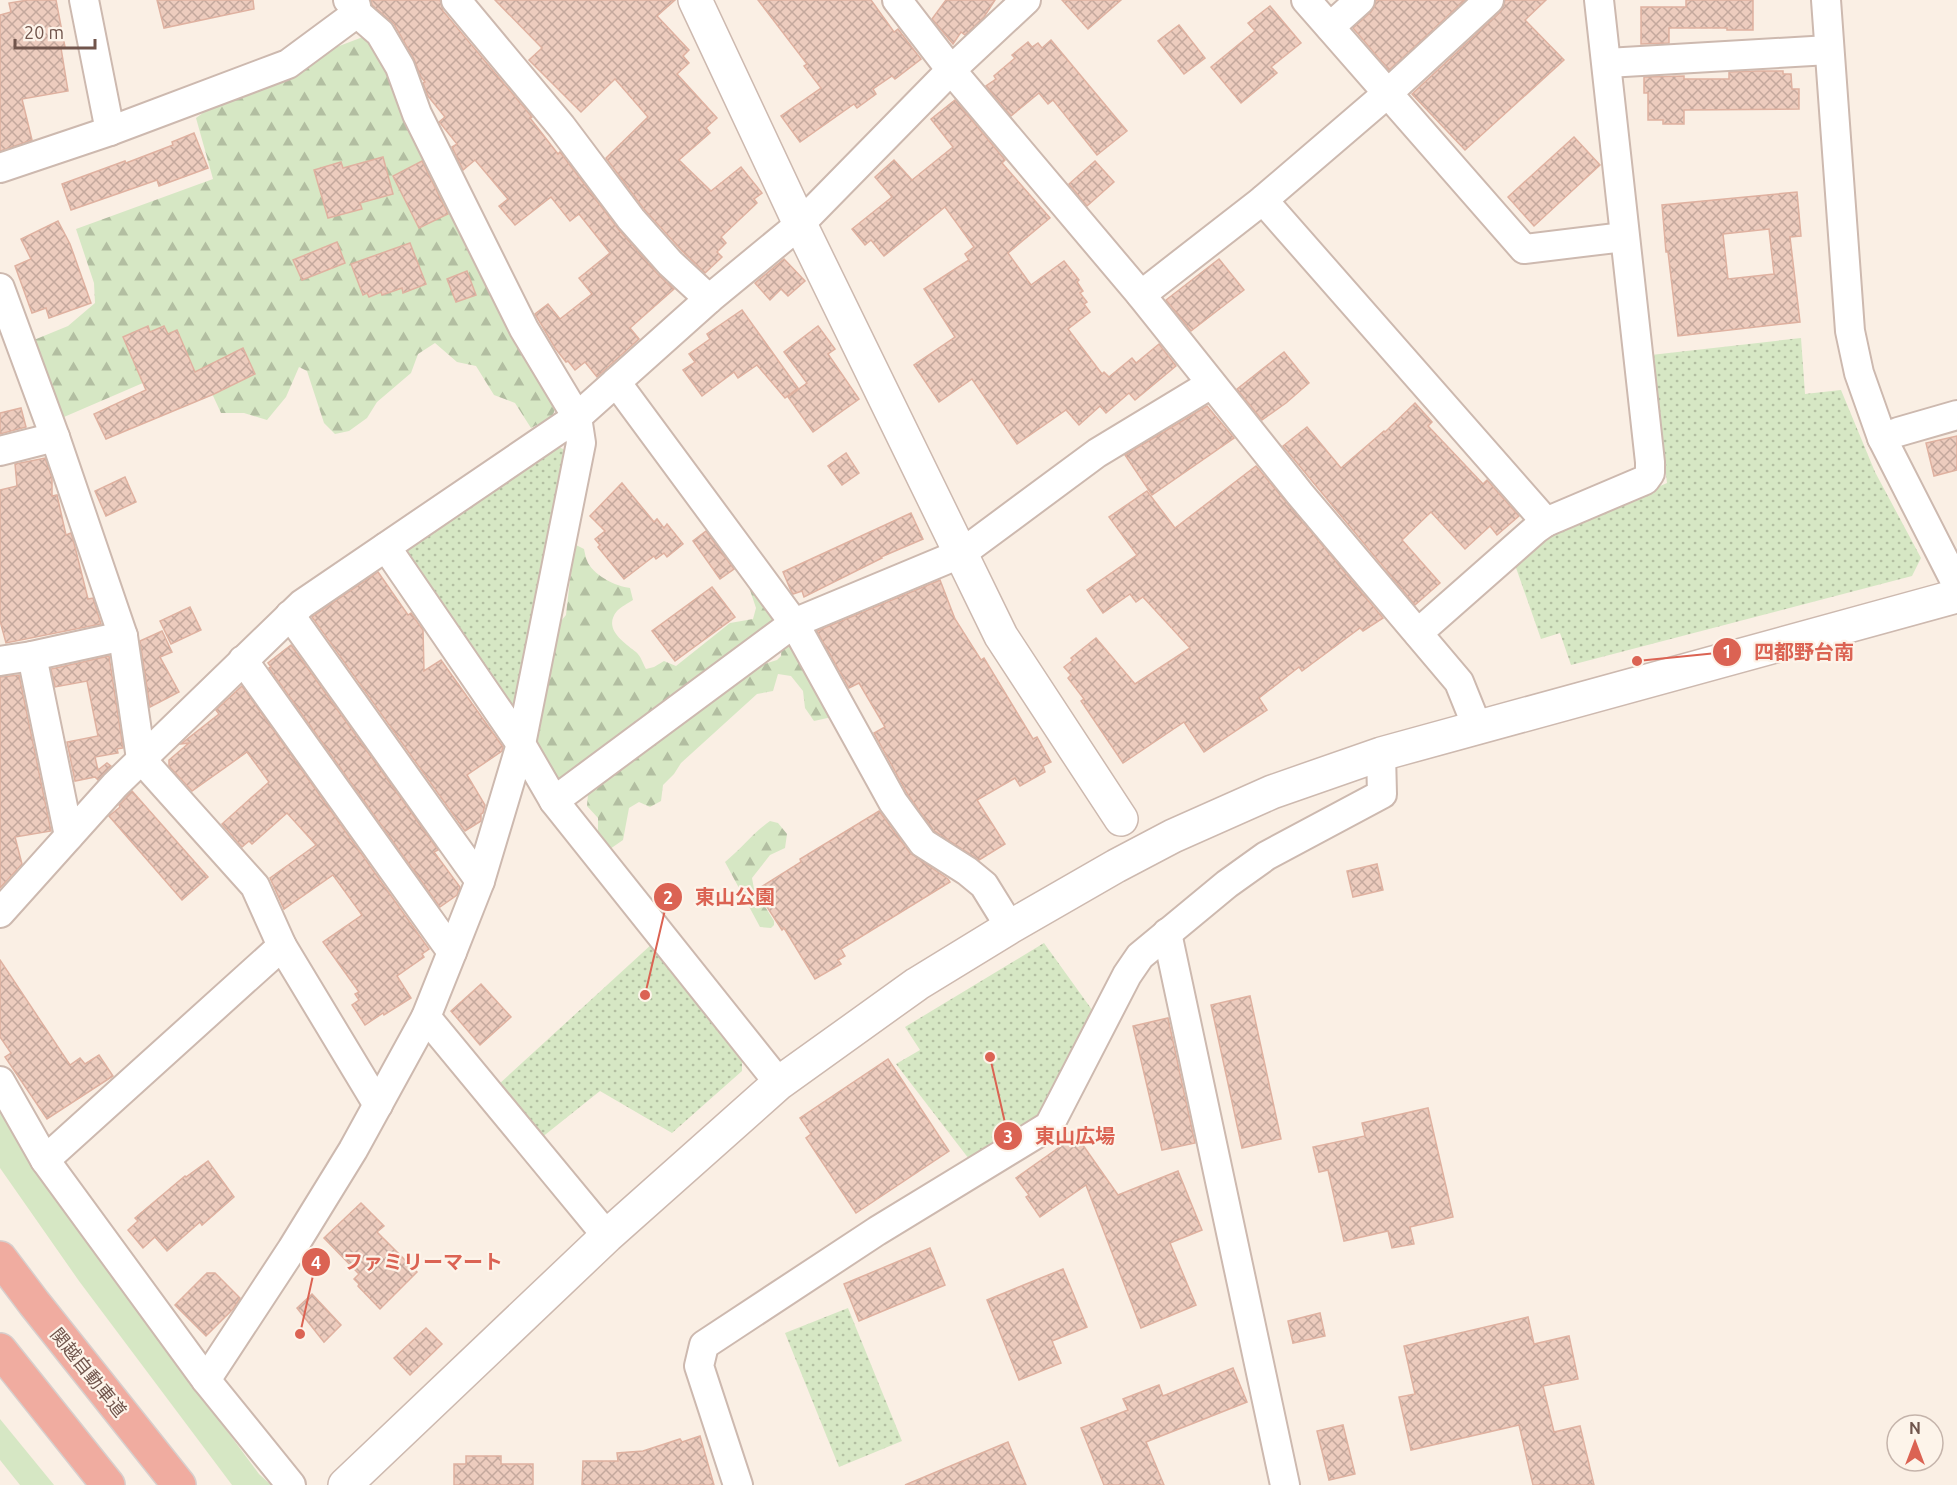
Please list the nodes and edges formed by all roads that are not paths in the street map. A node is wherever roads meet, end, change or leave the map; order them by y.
1 (84, 0) edge
2 (456, 0) edge
3 (695, 0) edge
4 (897, 0) edge
5 (1026, 0) edge
6 (1306, 0) edge
7 (1360, 0) edge
8 (1489, 0) edge
9 (1599, 0) edge
10 (1826, 0) edge
11 (356, 5) edge
12 (1330, 27) junction
13 (1828, 50) junction
14 (1606, 63) junction
15 (951, 70) junction
16 (1389, 92) junction
17 (110, 130) junction
18 (0, 168) edge
19 (1263, 200) junction
20 (800, 224) junction
21 (1624, 237) junction
22 (0, 288) edge
23 (1141, 295) junction
24 (710, 299) junction
25 (616, 382) junction
26 (1211, 384) junction
27 (1957, 415) edge
28 (577, 417) junction
29 (55, 437) junction
30 (1882, 438) junction
31 (0, 451) edge
32 (1546, 522) junction
33 (386, 547) junction
34 (962, 554) junction
35 (1957, 585) edge
36 (1957, 596) edge
37 (290, 615) junction
38 (794, 623) junction
39 (1418, 633) junction
40 (123, 636) junction
41 (32, 657) junction
42 (243, 660) junction
43 (0, 661) edge
44 (1478, 729) junction
45 (521, 744) junction
46 (1381, 754) junction
47 (141, 759) junction
48 (554, 801) junction
49 (1121, 819) dead end
50 (69, 836) junction
51 (480, 881) junction
52 (0, 913) edge
53 (1010, 927) junction
54 (1167, 933) junction
55 (282, 946) junction
56 (452, 952) junction
57 (426, 1017) junction
58 (0, 1082) edge
59 (779, 1083) junction
60 (378, 1105) junction
61 (45, 1160) junction
62 (607, 1236) junction
63 (0, 1247) edge
64 (0, 1258) edge
65 (34, 1303) junction
66 (0, 1350) edge
67 (206, 1380) junction
68 (108, 1485) edge
69 (179, 1485) edge
70 (291, 1485) edge
71 (345, 1485) edge
72 (738, 1485) edge
73 (1285, 1485) edge

1 - 17 street
2 - 24 street
3 - 20 street
4 - 15 street
5 - 15 street
6 - 12 street
7 - 12 street
8 - 16 street
9 - 14 street
10 - 13 street
11 - 17 street
11 - 28 street
12 - 16 street
13 - 14 street
13 - 30 street
14 - 21 street
15 - 20 street
15 - 23 street
16 - 19 street
16 - 21 street
17 - 18 street
19 - 23 street
19 - 32 street
20 - 24 street
20 - 34 street
21 - 32 street
22 - 29 street
23 - 26 street
24 - 25 street
25 - 28 street
25 - 38 street
26 - 34 street
26 - 39 street
27 - 30 street
28 - 33 street
28 - 45 street
29 - 31 street
29 - 40 street
30 - 35 street
32 - 39 street
33 - 37 street
33 - 45 street
34 - 38 street
34 - 49 street
36 - 44 street
37 - 42 street
37 - 51 street
38 - 48 street
38 - 53 street
39 - 44 street
40 - 41 street
40 - 47 street
41 - 43 street
41 - 50 street
42 - 47 street
42 - 56 street
44 - 46 street
45 - 48 street
45 - 51 street
46 - 53 street
46 - 54 street
47 - 50 street
47 - 55 street
48 - 59 street
50 - 52 street
51 - 56 street
53 - 59 street
54 - 72 street
54 - 73 street
55 - 60 street
55 - 61 street
56 - 57 street
57 - 60 street
57 - 62 street
58 - 61 street
59 - 62 street
60 - 67 street
61 - 67 street
62 - 71 street
63 - 65 highway
64 - 65 highway, 関越自動車道
65 - 69 highway, 関越自動車道
66 - 68 highway
67 - 70 street

